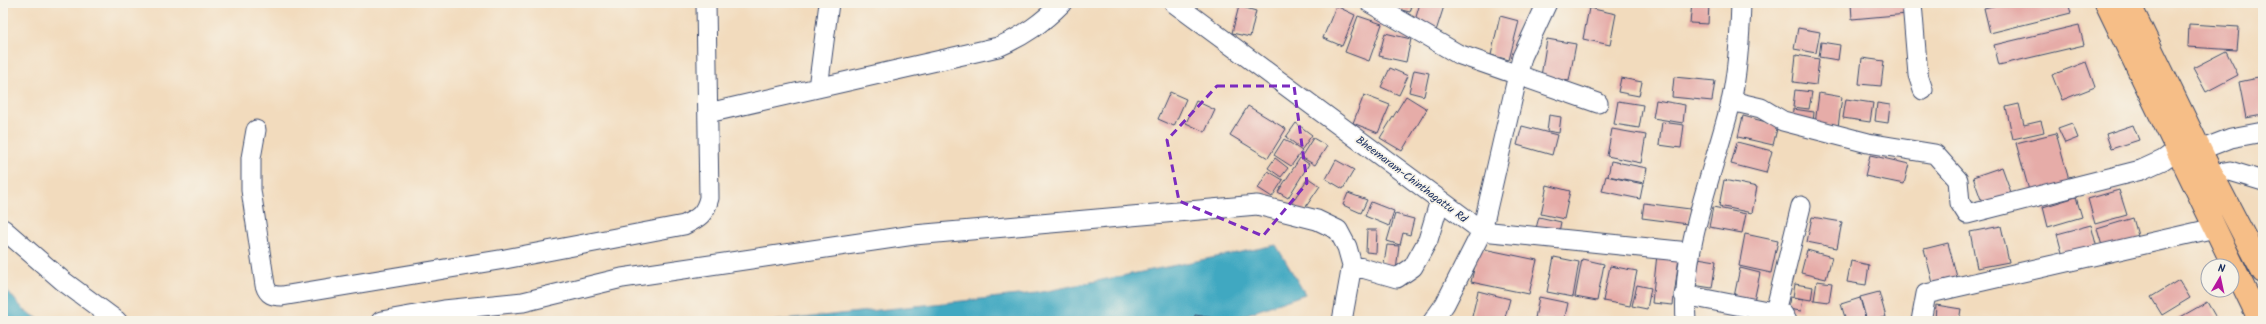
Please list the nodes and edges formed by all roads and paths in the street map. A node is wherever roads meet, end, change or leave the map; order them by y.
1 (706, 3) edge
2 (829, 3) edge
3 (1062, 3) edge
4 (1174, 3) edge
5 (1370, 3) edge
6 (1547, 3) edge
7 (1741, 3) edge
8 (1912, 3) edge
9 (2106, 3) edge
10 (2129, 3) edge
11 (1518, 75) junction
12 (818, 88) junction
13 (1924, 90) dead end
14 (1731, 101) junction
15 (1598, 103) dead end
16 (708, 113) junction
17 (256, 130) dead end
18 (2263, 132) edge
19 (2177, 150) junction
20 (2200, 150) junction
21 (2212, 174) junction
22 (2263, 181) edge
23 (1440, 200) junction
24 (1801, 206) dead end
25 (2215, 228) junction
26 (3, 229) edge
27 (1482, 231) junction
28 (1689, 252) junction
29 (1352, 265) junction
30 (2263, 272) edge
31 (1684, 295) junction
32 (1781, 316) edge
33 (117, 321) edge
34 (381, 321) edge
35 (1342, 321) edge
36 (1433, 321) edge
37 (1686, 321) edge
38 (1921, 321) edge
39 (2260, 321) edge

1 - 16 street
2 - 12 street
3 - 12 street
4 - 23 street, Bheemaram-Chinthagattu Rd
5 - 11 street
6 - 11 street
7 - 14 street
8 - 13 street
9 - 19 highway
10 - 20 highway
11 - 15 street
11 - 27 street
12 - 16 street
14 - 19 street
14 - 28 street
16 - 17 street
18 - 20 street
19 - 25 highway
20 - 21 highway
21 - 22 street
21 - 30 highway
23 - 27 street, Bheemaram-Chinthagattu Rd
23 - 29 street
24 - 32 street
25 - 38 street
25 - 39 highway
26 - 33 street
27 - 28 street
27 - 36 street
28 - 31 street
29 - 34 street
29 - 35 street
31 - 32 street
31 - 37 street

